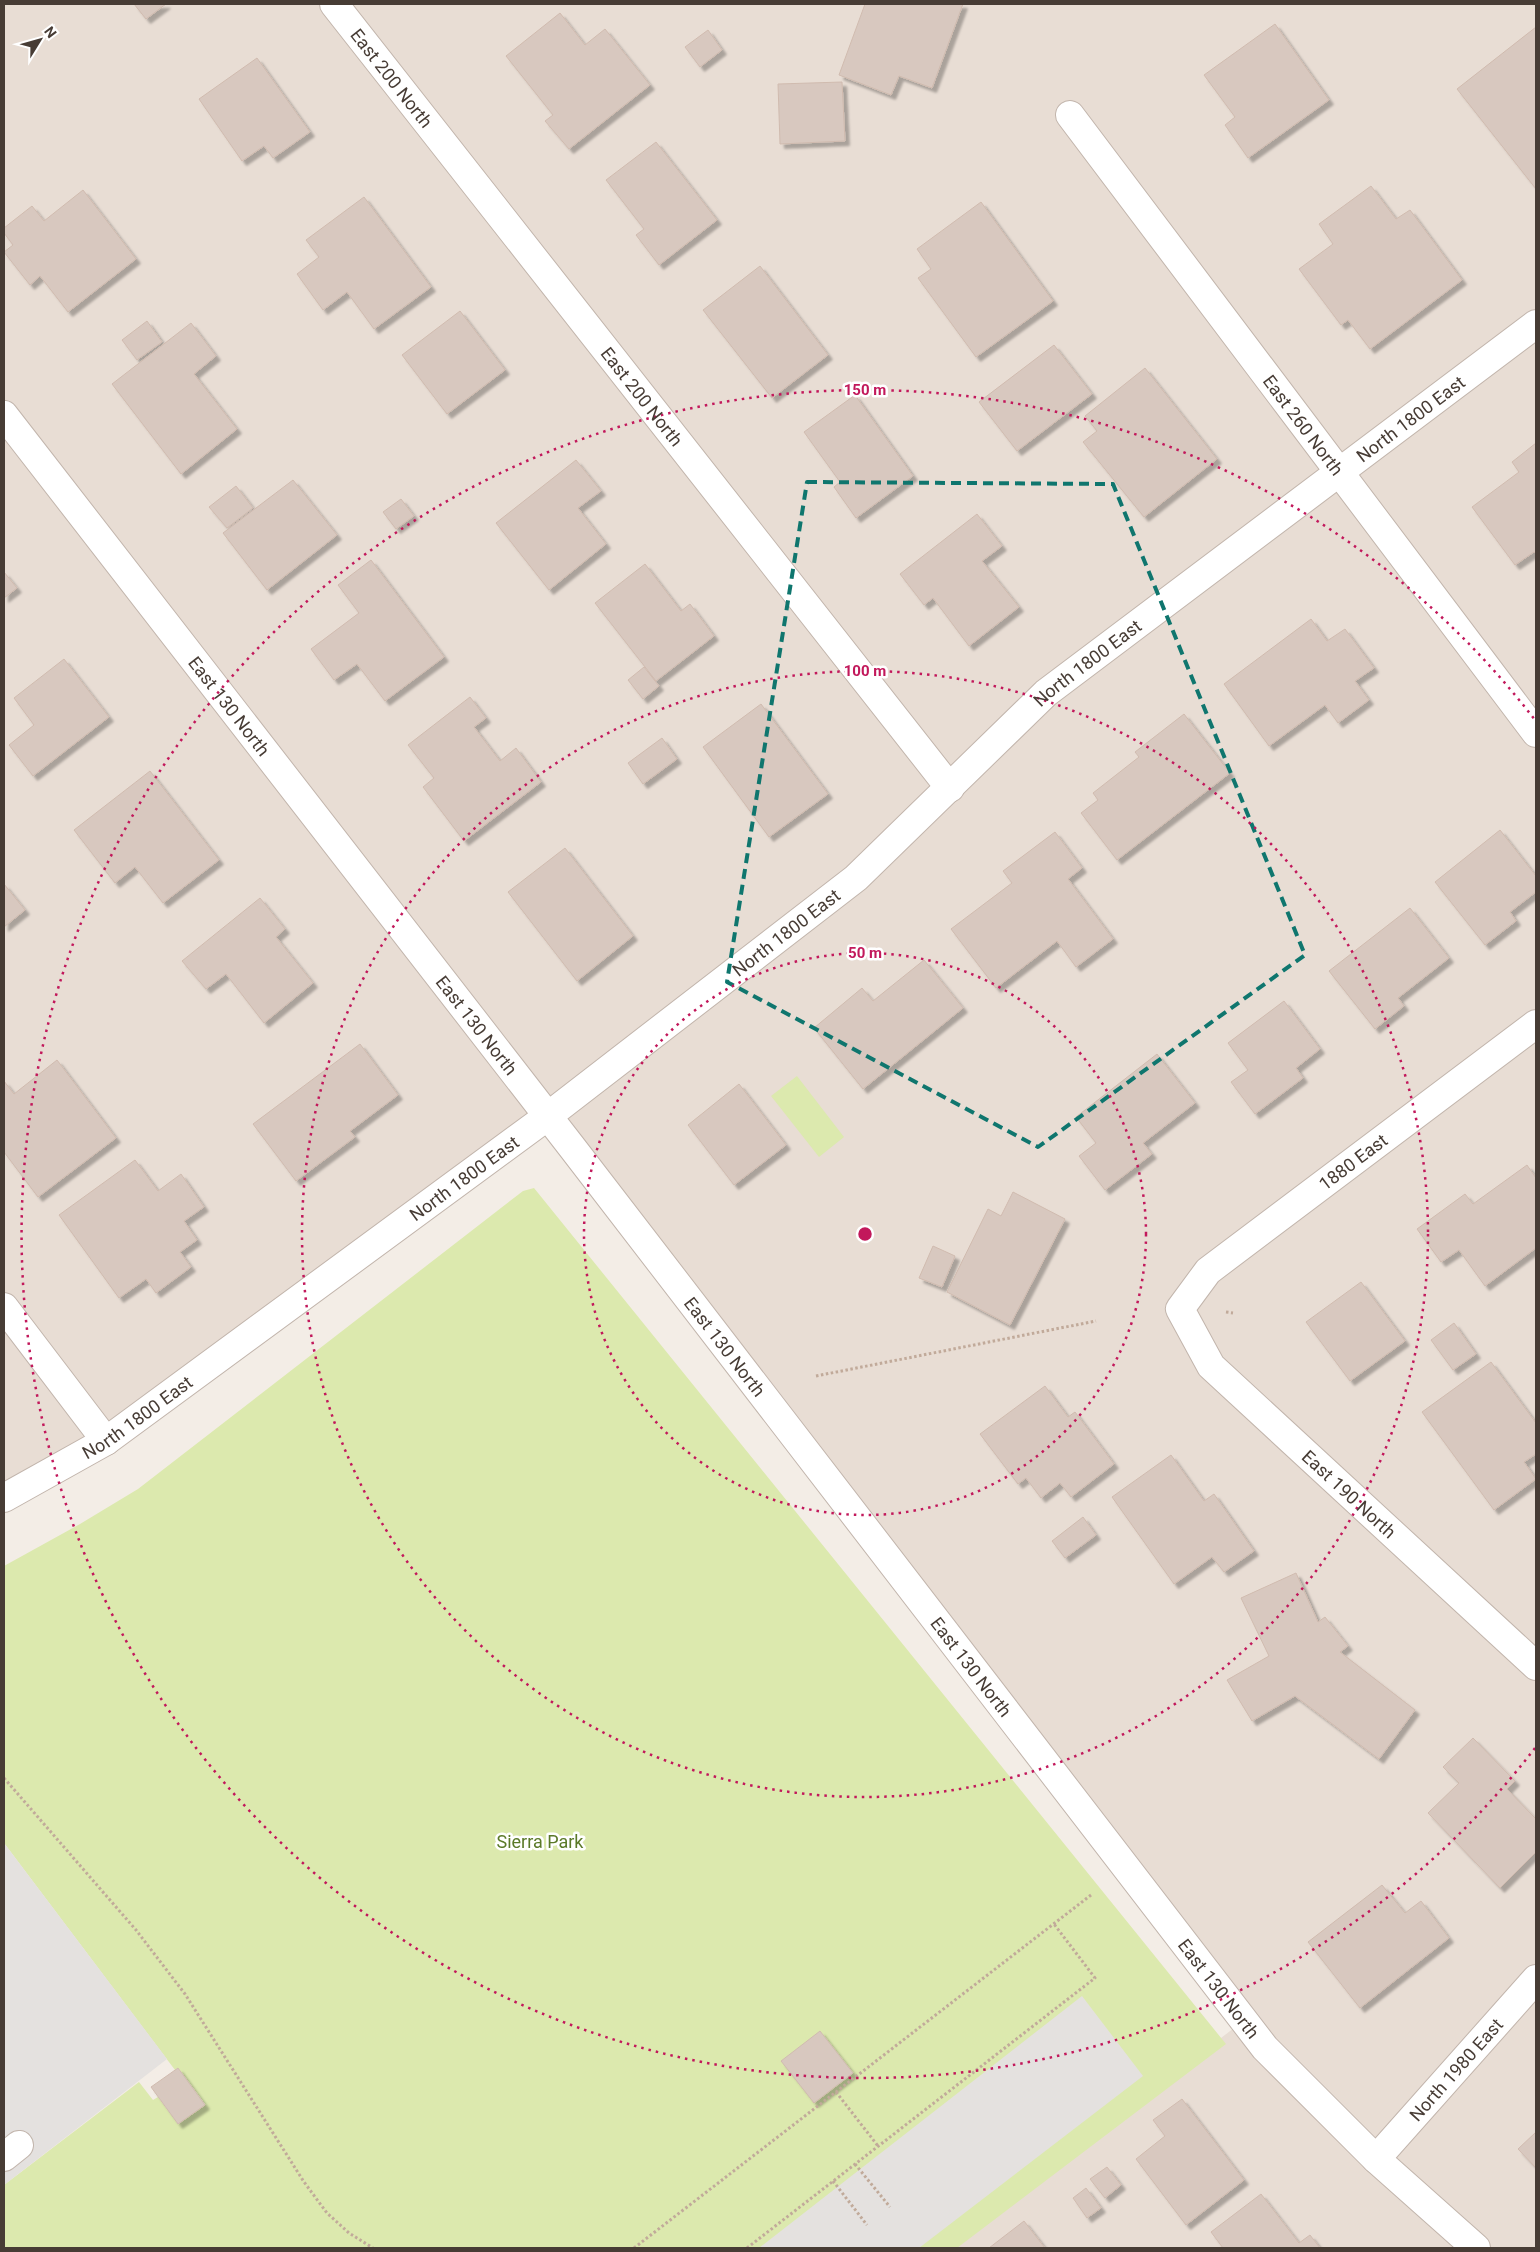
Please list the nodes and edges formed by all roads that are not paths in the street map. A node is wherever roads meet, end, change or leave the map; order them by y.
1 (334, 4) edge
2 (1070, 115) dead end
3 (1536, 324) edge
4 (4, 415) edge
5 (1340, 472) junction
6 (1536, 733) edge
7 (950, 788) junction
8 (1536, 1024) edge
9 (548, 1116) junction
10 (4, 1307) edge
11 (1180, 1309) joint
12 (106, 1441) junction
13 (4, 1498) edge
14 (1536, 1666) edge
15 (1536, 1979) edge
16 (1376, 2159) junction
17 (1476, 2248) edge

1 - 7 street, East 200 North
2 - 5 street, East 260 North
3 - 5 street, North 1800 East
4 - 9 street, East 130 North
5 - 6 street, East 260 North
5 - 7 street, North 1800 East
7 - 9 street, North 1800 East
8 - 11 street, 1880 East
9 - 12 street, North 1800 East
9 - 16 street, East 130 North
10 - 12 street
11 - 14 street, East 190 North
12 - 13 street, North 1800 East
15 - 16 street, North 1980 East
16 - 17 street, East 130 North

